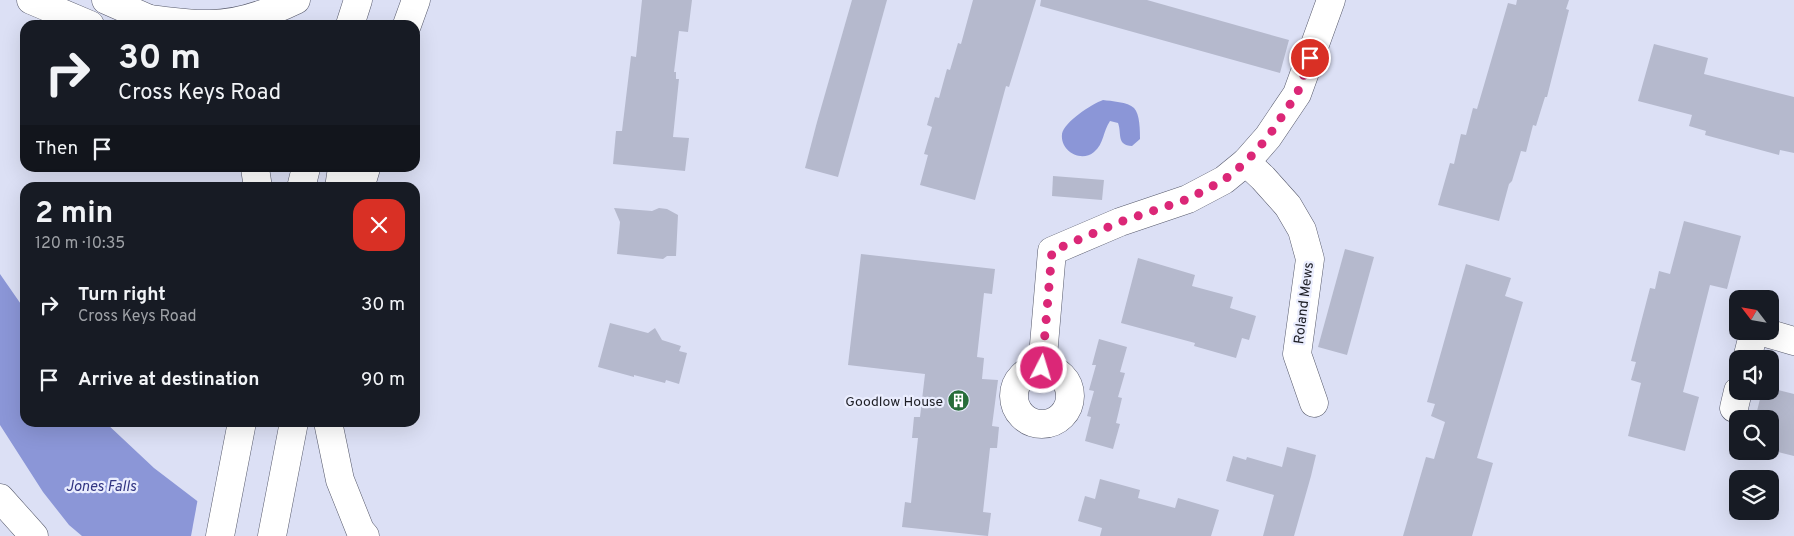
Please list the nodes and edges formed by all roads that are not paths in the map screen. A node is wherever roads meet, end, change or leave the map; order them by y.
1 (31, 0) edge
2 (106, 0) edge
3 (296, 0) edge
4 (358, 0) edge
5 (416, 0) edge
6 (1331, 0) edge
7 (78, 20) edge
8 (151, 20) edge
9 (240, 20) edge
10 (352, 20) edge
11 (409, 20) edge
12 (1246, 162) junction
13 (1779, 336) edge
14 (1794, 340) edge
15 (1042, 368) dead end
16 (1314, 403) dead end
17 (241, 427) edge
18 (293, 427) edge
19 (329, 427) edge
20 (0, 498) edge
21 (0, 516) edge
22 (26, 536) edge
23 (34, 536) edge
24 (220, 536) edge
25 (272, 536) edge
26 (364, 536) edge

1 - 7 main road
2 - 8 main road
3 - 9 main road
4 - 10 main road
5 - 11 main road
6 - 12 main road
12 - 15 main road
12 - 16 main road, Roland Mews
13 - 14 main road
17 - 24 main road
18 - 25 main road
19 - 26 main road
20 - 23 main road
21 - 22 main road

